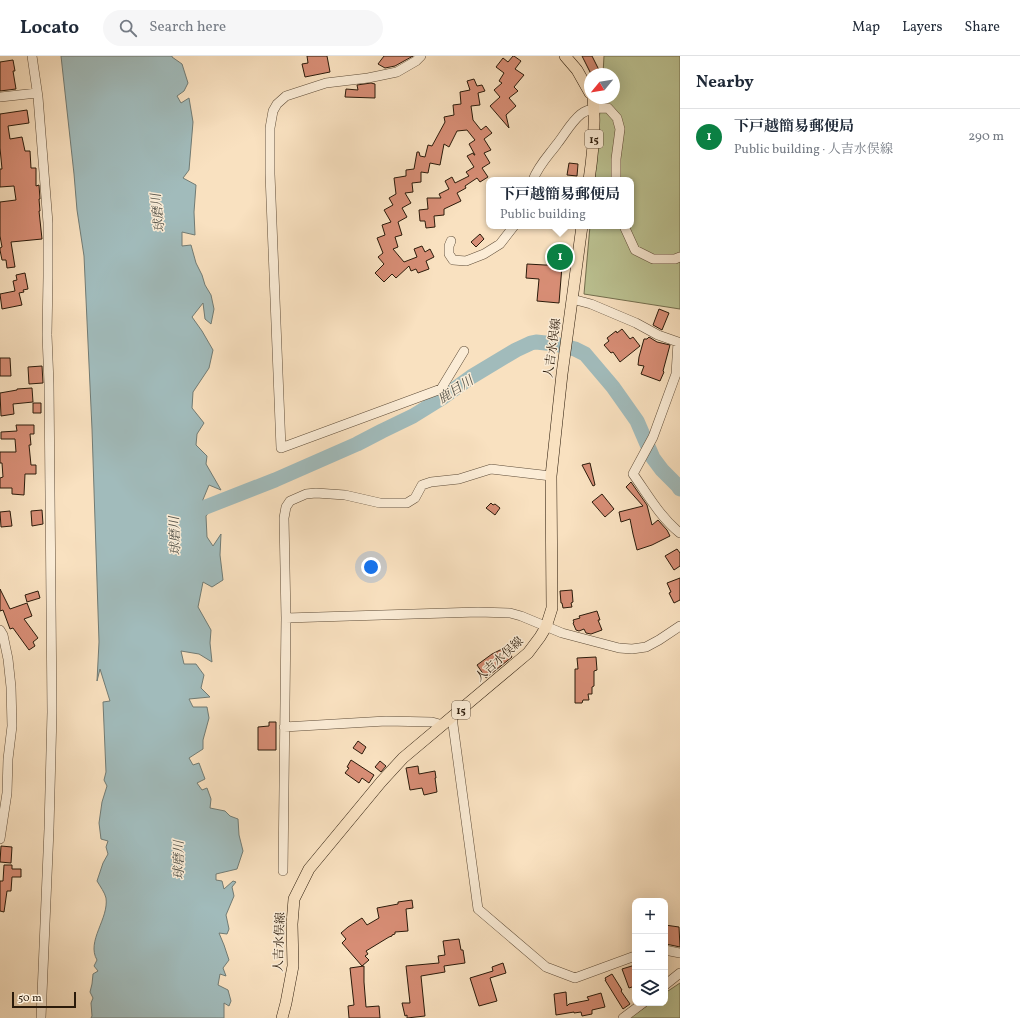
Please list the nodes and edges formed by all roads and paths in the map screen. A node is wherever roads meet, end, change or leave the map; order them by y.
1 (32, 56) edge
2 (421, 56) edge
3 (565, 56) edge
4 (584, 82) edge
5 (37, 93) junction
6 (0, 97) edge
7 (592, 104) edge
8 (593, 104) edge
9 (596, 104) edge
10 (534, 177) edge
11 (590, 177) edge
12 (616, 177) edge
13 (512, 229) edge
14 (582, 229) edge
15 (625, 229) edge
16 (451, 241) dead end
17 (680, 257) edge
18 (572, 299) junction
19 (679, 342) edge
20 (464, 351) dead end
21 (551, 476) junction
22 (680, 533) edge
23 (286, 618) junction
24 (680, 626) edge
25 (546, 627) junction
26 (0, 630) edge
27 (447, 721) junction
28 (284, 727) junction
29 (0, 839) edge
30 (283, 870) dead end
31 (668, 951) edge
32 (680, 953) edge
33 (632, 957) edge
34 (680, 973) edge
35 (668, 983) edge
36 (639, 1006) edge
37 (41, 1018) edge
38 (282, 1018) edge
39 (622, 1018) edge

1 - 5 street
2 - 20 street
3 - 4 main road
5 - 6 street
5 - 37 street
7 - 10 street
8 - 11 main road, 15
9 - 12 street
13 - 16 street
14 - 18 main road, 人吉水俣線 / 15
15 - 17 street
18 - 19 street
18 - 21 main road, 人吉水俣線 / 15
19 - 22 street
21 - 23 street
21 - 25 main road, 人吉水俣線 / 15
23 - 25 street
23 - 28 street
24 - 25 street
25 - 27 main road, 人吉水俣線 / 15
26 - 29 street
27 - 28 street
27 - 33 street
27 - 38 main road, 人吉水俣線 / 15
28 - 30 street
31 - 32 street
34 - 35 street
36 - 39 street

